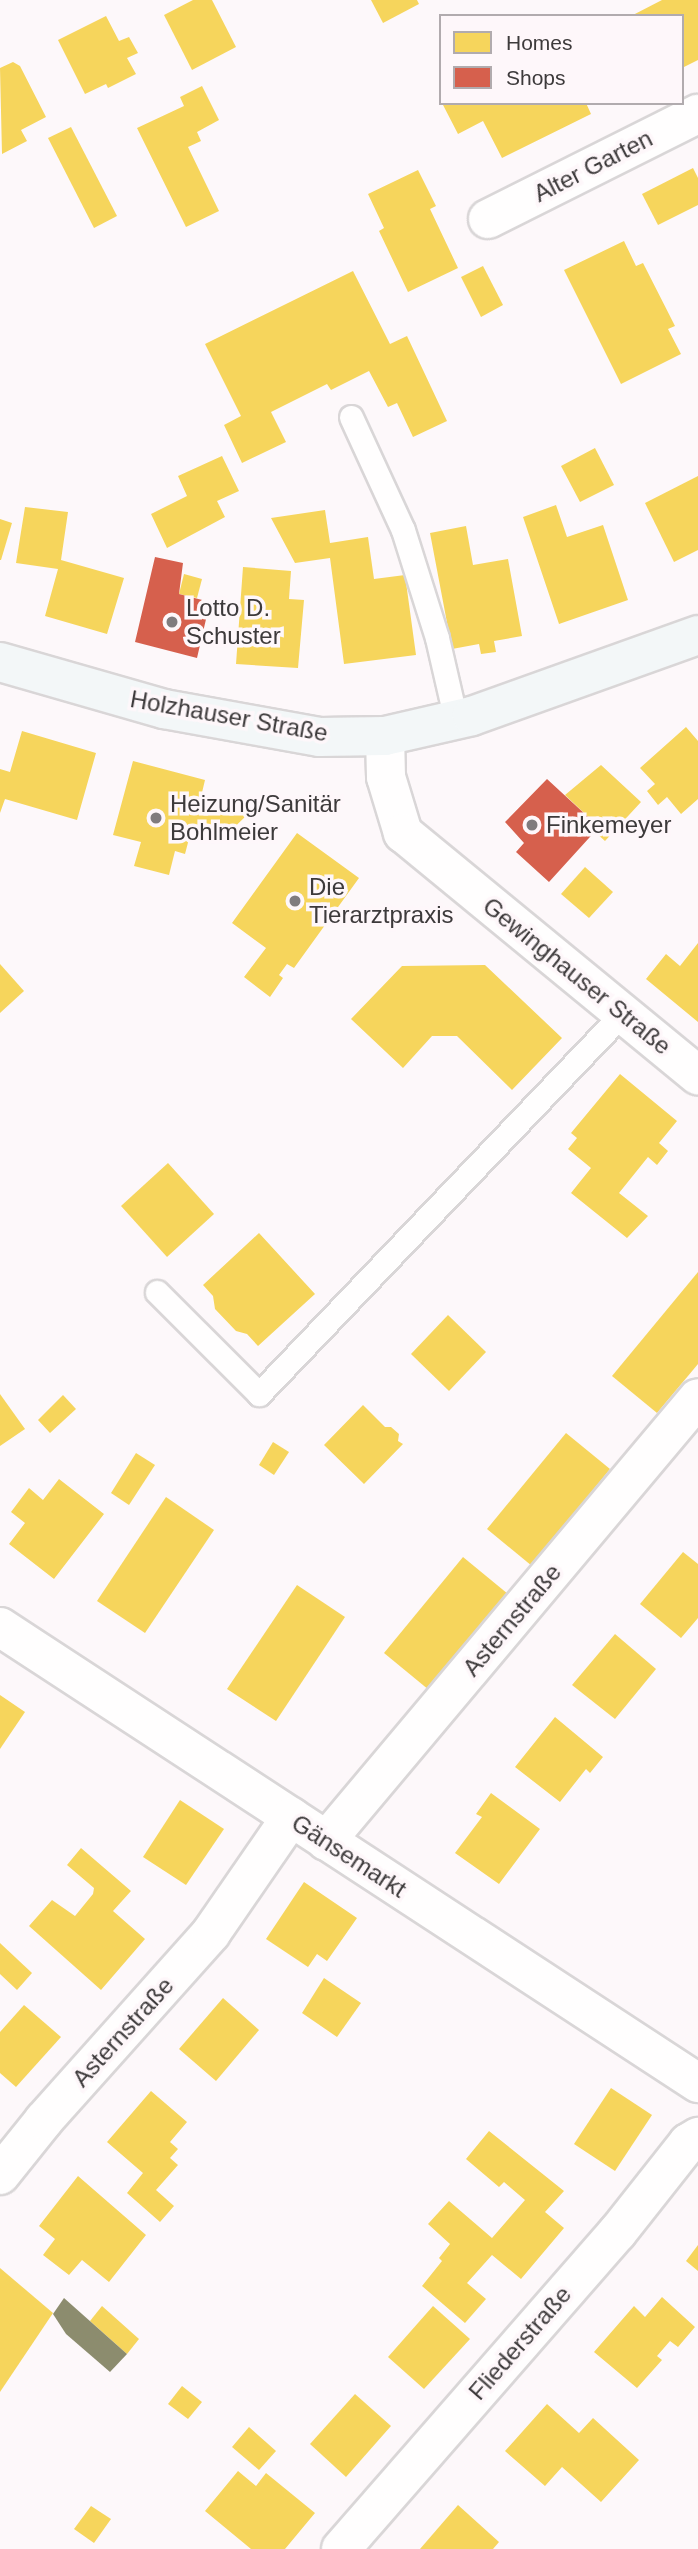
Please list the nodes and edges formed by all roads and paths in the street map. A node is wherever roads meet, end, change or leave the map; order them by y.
1 (698, 114) edge
2 (488, 219) dead end
3 (351, 417) dead end
4 (698, 635) edge
5 (0, 662) edge
6 (456, 720) junction
7 (385, 736) junction
8 (623, 1013) junction
9 (698, 1075) edge
10 (157, 1292) dead end
11 (698, 1398) edge
12 (0, 1627) edge
13 (291, 1817) junction
14 (326, 1841) junction
15 (698, 2083) edge
16 (698, 2137) edge
17 (0, 2175) edge
18 (341, 2549) edge

1 - 2 street, Alter Garten
3 - 6 lane
4 - 6 street, Holzhauser Straße
5 - 7 street, Holzhauser Straße
6 - 7 street, Holzhauser Straße
7 - 8 street, Gewinghauser Straße
8 - 9 street, Gewinghauser Straße
8 - 10 lane
11 - 14 street, Asternstraße
12 - 13 street, Gänsemarkt
13 - 14 street, Gänsemarkt
13 - 17 street, Asternstraße
14 - 15 street, Gänsemarkt
16 - 18 street, Fliederstraße

